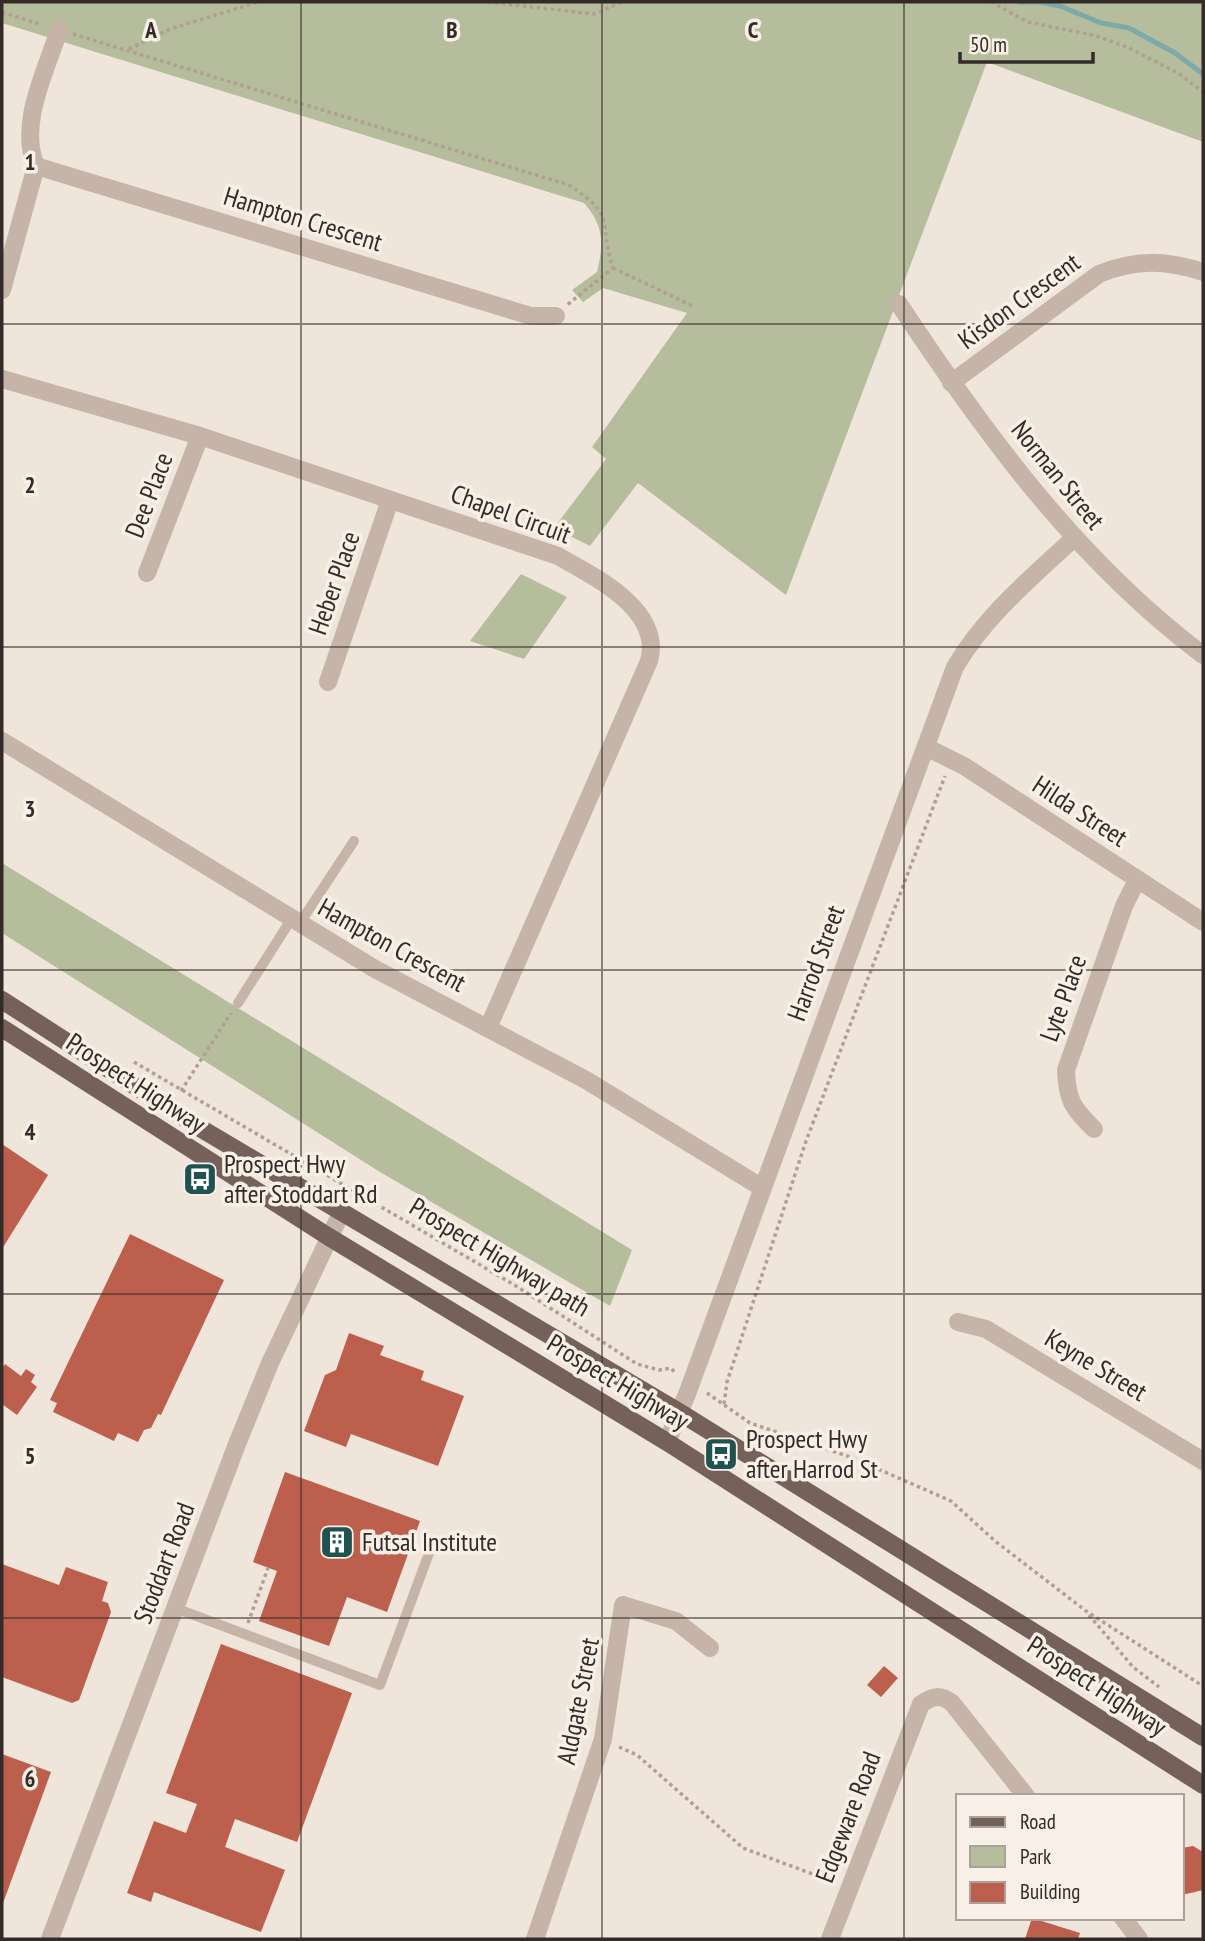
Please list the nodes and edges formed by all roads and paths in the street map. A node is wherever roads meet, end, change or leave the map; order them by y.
1 (258, 2) edge
2 (488, 2) edge
3 (622, 2) edge
4 (991, 2) edge
5 (2, 12) edge
6 (59, 30) junction
7 (129, 50) junction
8 (1203, 92) edge
9 (36, 166) junction
10 (613, 268) junction
11 (1203, 272) edge
12 (2, 290) edge
13 (899, 304) dead end
14 (695, 307) dead end
15 (556, 316) joint
16 (2, 379) edge
17 (951, 383) junction
18 (200, 436) junction
19 (390, 500) junction
20 (1073, 538) junction
21 (147, 573) dead end
22 (1203, 654) edge
23 (328, 682) dead end
24 (2, 741) edge
25 (926, 747) junction
26 (952, 760) junction
27 (354, 841) dead end
28 (1137, 880) junction
29 (296, 921) junction
30 (1203, 922) edge
31 (2, 1000) edge
32 (238, 1003) joint
33 (2, 1028) edge
34 (488, 1028) junction
35 (181, 1091) dead end
36 (240, 1127) dead end
37 (1094, 1129) dead end
38 (761, 1187) junction
39 (342, 1211) junction
40 (329, 1237) junction
41 (958, 1322) dead end
42 (671, 1368) dead end
43 (679, 1412) junction
44 (667, 1441) junction
45 (1203, 1461) edge
46 (431, 1548) dead end
47 (268, 1568) dead end
48 (175, 1608) junction
49 (1086, 1611) junction
50 (244, 1635) junction
51 (710, 1648) dead end
52 (1203, 1686) edge
53 (1164, 1692) dead end
54 (1203, 1737) edge
55 (603, 1739) junction
56 (1203, 1785) edge
57 (1024, 1794) edge
58 (849, 1888) junction
59 (1124, 1920) edge
60 (1135, 1937) edge
61 (50, 1939) edge
62 (535, 1939) edge
63 (830, 1939) edge

1 - 7 path
2 - 3 path
4 - 8 path
5 - 6 path
6 - 7 path
6 - 9 street
7 - 10 path
9 - 12 street
9 - 15 street, Hampton Crescent
10 - 14 path
10 - 15 path
11 - 17 street, Kisdon Crescent
13 - 17 street, Norman Street
16 - 18 street, Chapel Circuit
17 - 20 street, Norman Street
18 - 19 street, Chapel Circuit
18 - 21 street, Dee Place
19 - 23 street, Heber Place
19 - 34 street, Chapel Circuit
20 - 22 street, Norman Street
20 - 25 street, Harrod Street
24 - 29 street, Hampton Crescent
25 - 26 street, Hilda Street
25 - 38 street, Harrod Street
26 - 28 street, Hilda Street
26 - 49 path
27 - 29 lane
28 - 30 street, Hilda Street
28 - 37 street, Lyte Place
29 - 32 lane
29 - 34 street, Hampton Crescent
31 - 39 main road, Prospect Highway
32 - 35 path
33 - 40 main road, Prospect Highway
34 - 38 street, Hampton Crescent
36 - 42 path, Prospect Highway path
38 - 43 street, Harrod Street
39 - 40 street, Stoddart Road
39 - 43 main road, Prospect Highway
40 - 44 main road, Prospect Highway
40 - 48 street, Stoddart Road
41 - 45 street, Keyne Street
43 - 44 street, Harrod Street
43 - 54 main road, Prospect Highway
44 - 56 main road, Prospect Highway
46 - 50 lane
47 - 50 path
48 - 50 lane
48 - 61 street, Stoddart Road
49 - 52 path
49 - 53 path
51 - 55 street, Aldgate Street
55 - 58 path
55 - 62 street, Aldgate Street
57 - 58 street, Edgeware Road
58 - 63 street, Edgeware Road
59 - 60 street

